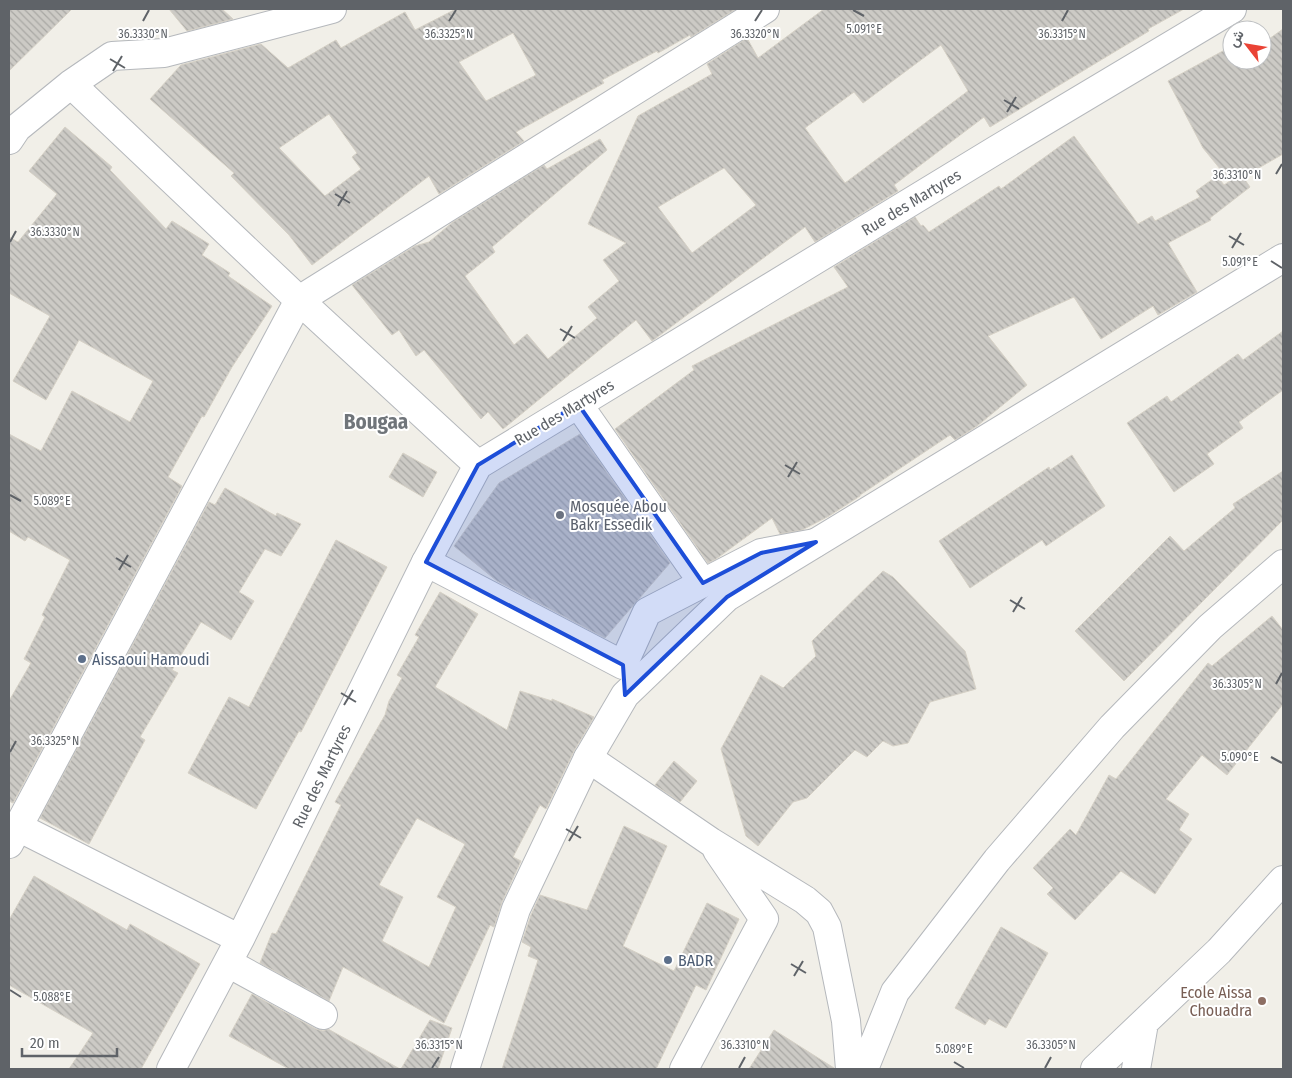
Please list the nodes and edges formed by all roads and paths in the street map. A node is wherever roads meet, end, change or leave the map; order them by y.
1 (332, 9) edge
2 (766, 9) edge
3 (1232, 9) edge
4 (71, 84) junction
5 (9, 140) edge
6 (1283, 258) edge
7 (299, 300) junction
8 (578, 404) junction
9 (478, 465) junction
10 (816, 542) junction
11 (426, 562) junction
12 (1283, 564) edge
13 (704, 583) junction
14 (623, 665) junction
15 (625, 695) junction
16 (588, 758) junction
17 (12, 831) edge
18 (711, 842) junction
19 (1283, 880) edge
20 (240, 939) junction
21 (228, 963) junction
22 (322, 1015) dead end
23 (1144, 1022) junction
24 (171, 1069) edge
25 (465, 1069) edge
26 (684, 1069) edge
27 (850, 1069) edge
28 (864, 1069) edge
29 (1095, 1069) edge
30 (1136, 1069) edge

1 - 4 street
2 - 7 street
3 - 8 street, Rue des Martyres
4 - 5 street
4 - 7 street
6 - 10 street
7 - 9 street
7 - 17 street
8 - 9 street, Rue des Martyres
8 - 13 street
9 - 11 street, Rue des Martyres
10 - 13 street
10 - 15 street
11 - 14 street
11 - 20 street, Rue des Martyres
12 - 28 street
13 - 14 street
14 - 15 street
15 - 16 street
16 - 18 street
16 - 25 street
17 - 20 street
18 - 26 street
18 - 27 street
19 - 23 street
20 - 21 street, Rue des Martyres
21 - 22 street
21 - 24 street, Rue des Martyres
23 - 29 street
23 - 30 street

